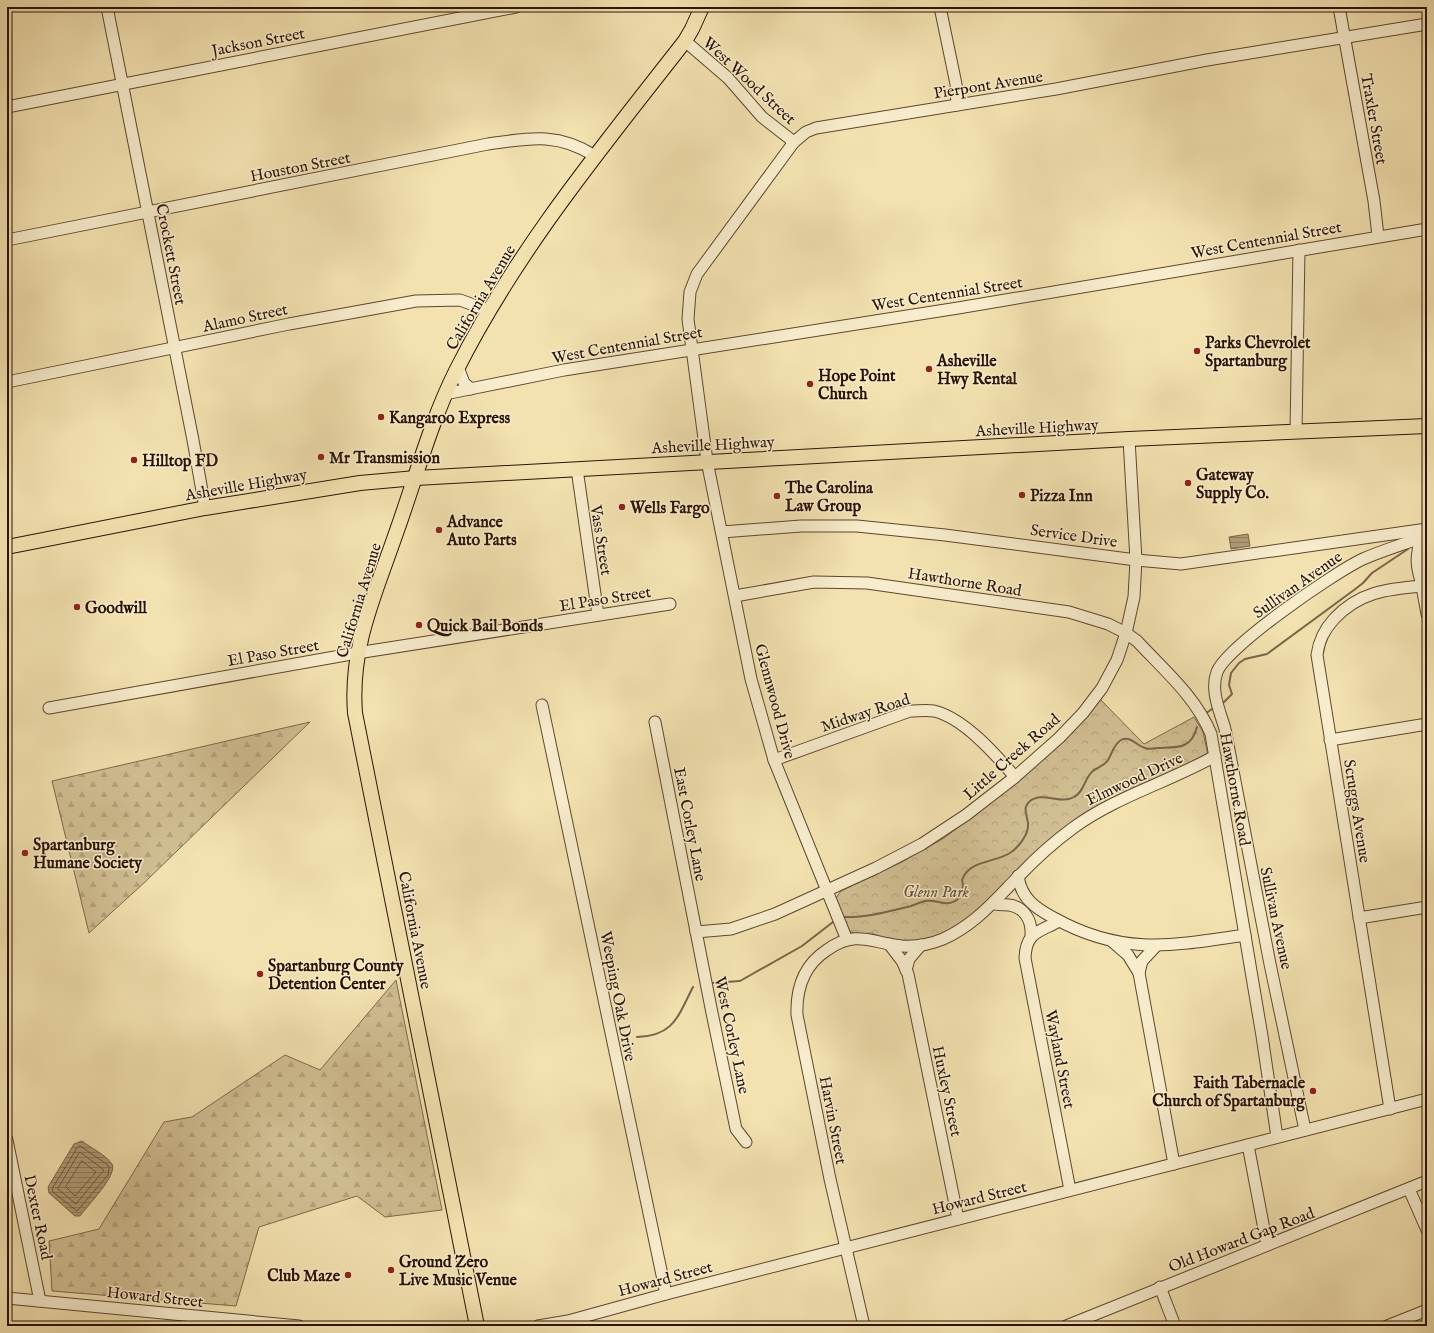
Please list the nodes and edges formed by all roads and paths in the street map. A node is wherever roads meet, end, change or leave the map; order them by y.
1 (108, 7) edge
2 (516, 7) edge
3 (702, 7) edge
4 (940, 7) edge
5 (1338, 7) edge
6 (1427, 24) edge
7 (1344, 38) junction
8 (685, 41) junction
9 (123, 84) junction
10 (957, 105) junction
11 (7, 107) edge
12 (794, 142) junction
13 (595, 156) junction
14 (148, 212) junction
15 (1427, 229) edge
16 (1378, 236) junction
17 (7, 240) edge
18 (1299, 250) junction
19 (490, 311) junction
20 (175, 348) junction
21 (693, 348) junction
22 (458, 367) junction
23 (7, 382) edge
24 (471, 389) junction
25 (445, 394) junction
26 (1427, 426) edge
27 (1296, 432) junction
28 (1128, 439) junction
29 (707, 461) junction
30 (577, 469) junction
31 (416, 478) junction
32 (205, 508) junction
33 (722, 532) junction
34 (1423, 532) edge
35 (7, 547) edge
36 (1136, 560) junction
37 (1423, 583) edge
38 (735, 596) junction
39 (670, 604) dead end
40 (1427, 614) edge
41 (598, 615) junction
42 (1126, 633) junction
43 (357, 653) junction
44 (542, 705) dead end
45 (49, 708) dead end
46 (656, 722) dead end
47 (1427, 724) edge
48 (1330, 740) junction
49 (1216, 756) junction
50 (774, 760) junction
51 (1015, 777) junction
52 (1018, 876) junction
53 (826, 890) junction
54 (993, 903) junction
55 (1427, 907) edge
56 (1359, 918) junction
57 (1059, 920) junction
58 (696, 932) junction
59 (1031, 935) junction
60 (1245, 935) junction
61 (847, 940) junction
62 (1111, 941) junction
63 (889, 944) junction
64 (921, 945) junction
65 (1156, 946) junction
66 (906, 970) junction
67 (1139, 973) junction
68 (1427, 1099) edge
69 (1390, 1109) junction
70 (1305, 1130) junction
71 (1277, 1137) junction
72 (7, 1140) edge
73 (746, 1142) dead end
74 (1248, 1145) junction
75 (1174, 1164) junction
76 (1427, 1181) edge
77 (1409, 1189) junction
78 (1070, 1190) junction
79 (958, 1219) junction
80 (1427, 1230) edge
81 (1267, 1245) junction
82 (845, 1248) junction
83 (1160, 1288) junction
84 (666, 1294) junction
85 (7, 1298) edge
86 (40, 1301) junction
87 (1427, 1310) edge
88 (568, 1324) edge
89 (299, 1326) edge
90 (477, 1326) edge
91 (538, 1326) edge
92 (864, 1326) edge
93 (1066, 1326) edge
94 (1175, 1326) edge
95 (1386, 1326) edge

1 - 9 street, Crockett Street
2 - 9 street, Jackson Street
3 - 8 main road, California Avenue
4 - 10 street
5 - 7 street, Traxler Street
6 - 7 street, Pierpont Avenue
7 - 10 street, Pierpont Avenue
7 - 16 street, Traxler Street
8 - 12 street, West Wood Street
8 - 13 main road, California Avenue
9 - 11 street, Jackson Street
9 - 14 street, Crockett Street
10 - 12 street, Pierpont Avenue
12 - 21 street, Pierpont Avenue
13 - 14 street, Houston Street
13 - 19 main road, California Avenue
14 - 17 street, Houston Street
14 - 20 street, Crockett Street
15 - 16 street, West Centennial Street
16 - 18 street, West Centennial Street
18 - 21 street, West Centennial Street
18 - 27 street
19 - 20 street, Alamo Street
19 - 22 main road, California Avenue
20 - 23 street, Alamo Street
20 - 32 street, Crockett Street
21 - 24 street, West Centennial Street
21 - 29 street, Pierpont Avenue
22 - 24 street
22 - 25 main road, California Avenue
24 - 25 street, West Centennial Street
25 - 31 main road, California Avenue
26 - 27 main road, Asheville Highway
27 - 28 main road, Asheville Highway
28 - 29 main road, Asheville Highway
28 - 36 street, Little Creek Road
29 - 30 main road, Asheville Highway
29 - 33 street, Glennwood Drive
30 - 31 main road, Asheville Highway
30 - 41 street, Vass Street
31 - 32 main road, Asheville Highway
31 - 43 main road, California Avenue
32 - 35 main road, Asheville Highway
33 - 36 street, Service Drive
33 - 38 street, Glennwood Drive
34 - 36 street, Service Drive
34 - 37 street
34 - 70 street, Sullivan Avenue
36 - 42 street, Little Creek Road
37 - 40 street
37 - 48 street, Scruggs Avenue
38 - 42 street, Hawthorne Road
38 - 50 street, Glennwood Drive
39 - 41 street, El Paso Street
41 - 43 street, El Paso Street
42 - 49 street, Hawthorne Road
42 - 51 street, Little Creek Road
43 - 45 street, El Paso Street
43 - 90 main road, California Avenue
44 - 84 street, Weeping Oak Drive
46 - 58 street, East Corley Lane
47 - 48 street
48 - 56 street, Scruggs Avenue
49 - 52 street, Elmwood Drive
49 - 60 street, Hawthorne Road
50 - 51 street, Midway Road
50 - 53 street, Glennwood Drive
51 - 53 street, Little Creek Road
52 - 54 street, Elmwood Drive
52 - 57 street
53 - 58 street, Little Creek Road
53 - 61 street, Glennwood Drive
54 - 59 street, Wayland Street
54 - 64 street, Elmwood Drive
55 - 56 street
56 - 69 street, Scruggs Avenue
57 - 59 street
57 - 62 street
58 - 73 street, West Corley Lane
59 - 78 street, Wayland Street
60 - 65 street
60 - 71 street, Hawthorne Road
61 - 63 street, Elmwood Drive
61 - 82 street, Harvin Street
62 - 65 street
62 - 67 street
63 - 64 street, Elmwood Drive
63 - 66 street, Huxley Street
64 - 66 street
65 - 67 street
66 - 79 street, Huxley Street
67 - 75 street
68 - 69 street, Howard Street
69 - 70 street, Howard Street
70 - 71 street, Howard Street
71 - 74 street, Howard Street
72 - 86 street, Dexter Road
74 - 75 street, Howard Street
74 - 81 street
75 - 78 street, Howard Street
76 - 77 street, Old Howard Gap Road
77 - 80 street
77 - 81 street, Old Howard Gap Road
78 - 79 street, Howard Street
79 - 82 street, Howard Street
81 - 83 street, Old Howard Gap Road
82 - 84 street, Howard Street
82 - 92 street, Harvin Street
83 - 93 street, Old Howard Gap Road
83 - 94 street
84 - 88 street, Howard Street
85 - 86 street, Howard Street
86 - 89 street, Howard Street
87 - 95 street
88 - 91 street, Howard Street

